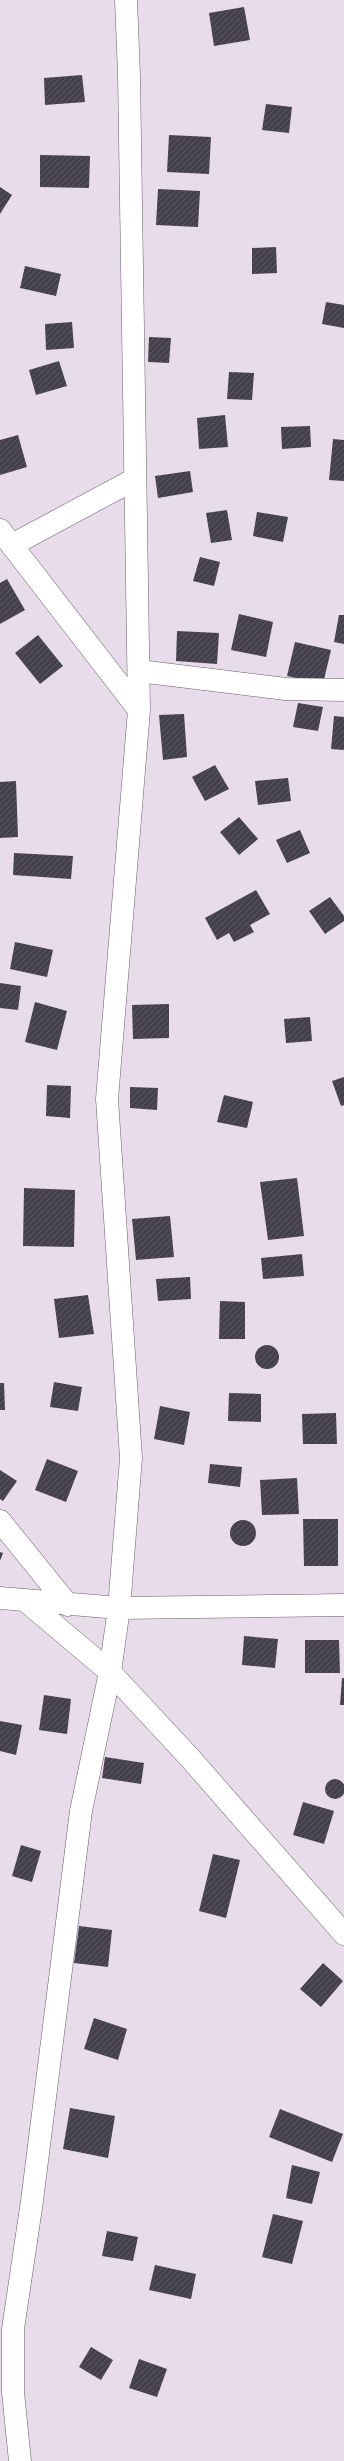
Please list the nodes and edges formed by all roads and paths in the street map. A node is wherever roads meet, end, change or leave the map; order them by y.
1 (126, 0) edge
2 (135, 479) junction
3 (6, 537) edge
4 (138, 671) junction
5 (344, 690) edge
6 (139, 710) junction
7 (0, 1521) edge
8 (0, 1598) edge
9 (26, 1600) junction
10 (68, 1605) junction
11 (344, 1605) edge
12 (119, 1608) junction
13 (110, 1672) junction
14 (344, 1934) edge
15 (6, 2328) edge
16 (20, 2461) edge

1 - 2 street
2 - 3 street
2 - 4 street
3 - 6 street
4 - 5 street
4 - 6 street
6 - 12 street
7 - 10 street
8 - 9 street
9 - 10 street
9 - 13 street
10 - 12 street
11 - 12 street
12 - 13 street
13 - 14 street
13 - 15 street
15 - 16 street

